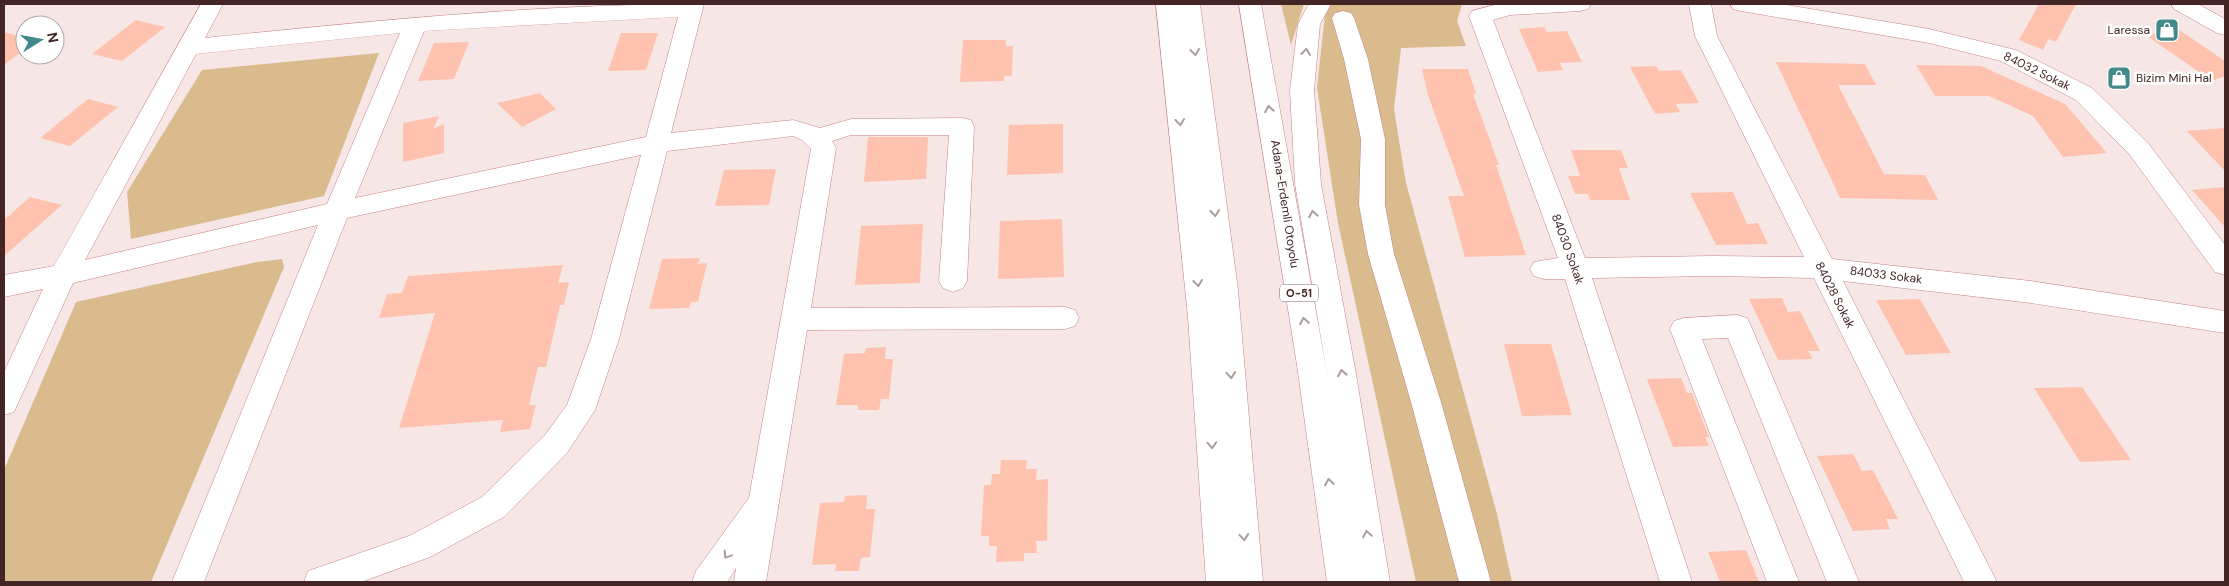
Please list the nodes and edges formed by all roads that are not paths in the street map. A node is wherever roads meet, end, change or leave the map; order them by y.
1 (212, 4) edge
2 (1166, 4) edge
3 (1189, 4) edge
4 (1250, 4) edge
5 (1320, 4) edge
6 (1580, 4) edge
7 (1700, 4) edge
8 (1741, 4) edge
9 (2182, 4) edge
10 (2218, 4) edge
11 (692, 7) edge
12 (2225, 11) edge
13 (1343, 18) dead end
14 (416, 24) junction
15 (2225, 28) edge
16 (189, 46) junction
17 (817, 137) junction
18 (658, 143) junction
19 (337, 211) junction
20 (2225, 265) edge
21 (1575, 268) junction
22 (1821, 268) junction
23 (1544, 269) dead end
24 (63, 275) junction
25 (953, 281) dead end
26 (4, 286) edge
27 (1065, 318) dead end
28 (795, 319) junction
29 (2225, 322) edge
30 (4, 403) edge
31 (764, 501) junction
32 (188, 582) edge
33 (320, 582) edge
34 (708, 582) edge
35 (750, 582) edge
36 (1222, 582) edge
37 (1247, 582) edge
38 (1343, 582) edge
39 (1374, 582) edge
40 (1475, 582) edge
41 (1676, 582) edge
42 (1783, 582) edge
43 (1843, 582) edge
44 (1981, 582) edge

1 - 16 main road
2 -> 36 main road
3 -> 37 main road
38 -> 4 main road, Adana-Erdemli Otoyolu / O-51
39 -> 5 main road
6 - 21 main road, 84030 Sokak
7 - 22 main road, 84028 Sokak
8 - 20 main road, 84032 Sokak
9 - 15 main road
10 - 12 main road
11 - 14 main road
11 - 18 main road
13 - 40 main road
14 - 16 main road
14 - 19 main road
16 - 24 main road
17 - 18 main road
17 - 25 main road
17 - 28 main road
18 - 19 main road
18 - 33 main road
19 - 24 main road
19 - 32 main road
21 - 22 main road, 84033 Sokak
21 - 23 main road, 84033 Sokak
21 - 41 main road, 84030 Sokak
22 - 29 main road, 84033 Sokak
22 - 44 main road, 84028 Sokak
24 - 26 main road
24 - 30 main road
27 - 28 main road
28 - 31 main road
31 -> 34 main road
31 - 35 main road
42 - 43 main road

